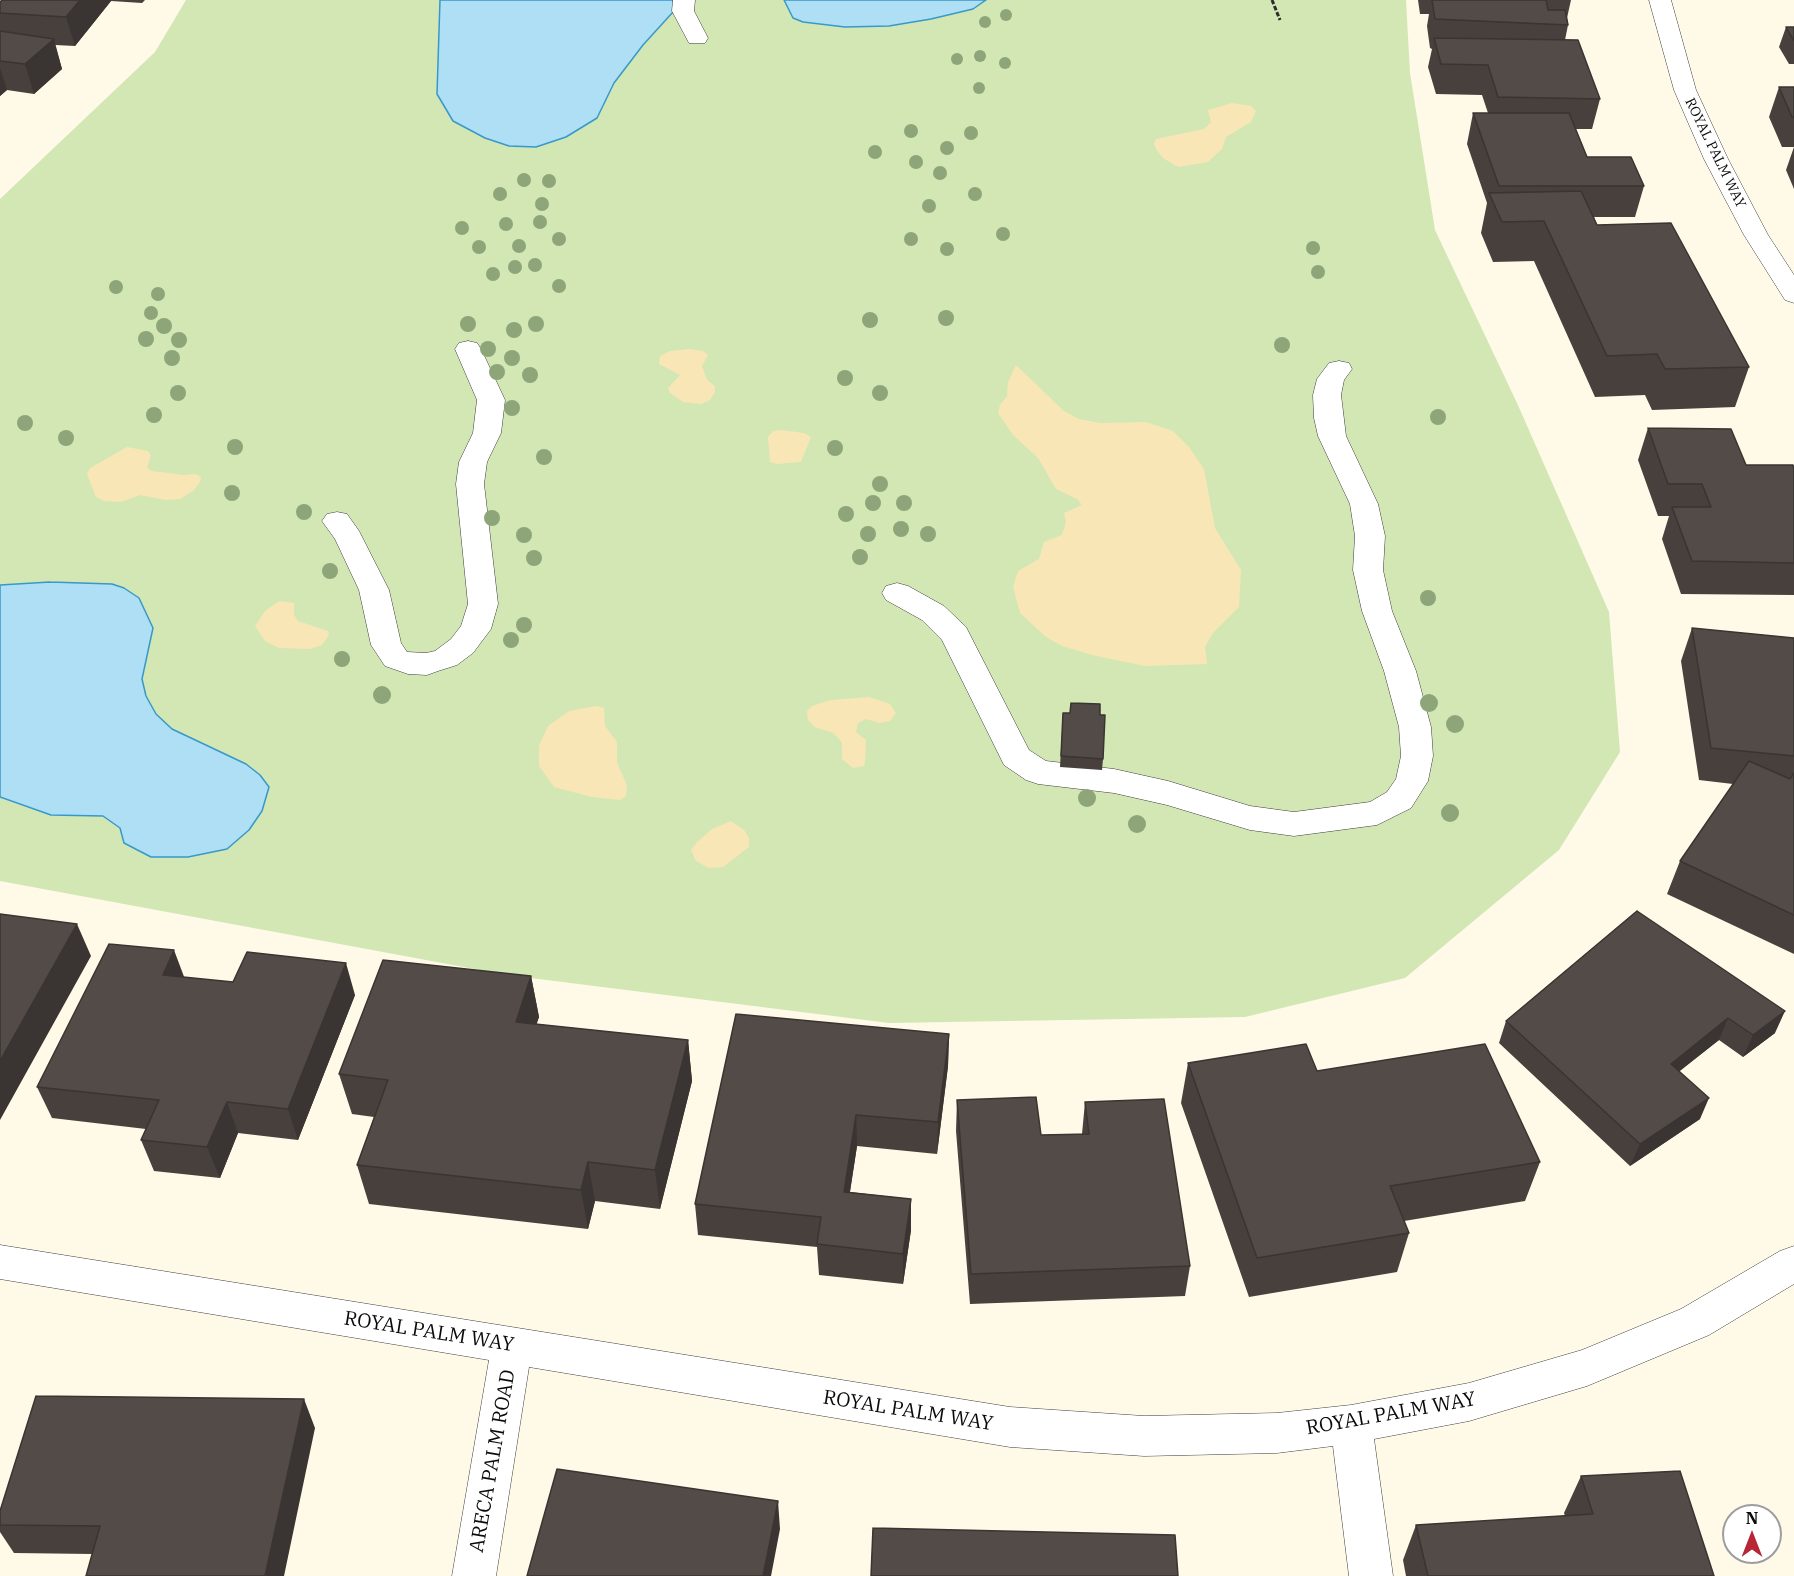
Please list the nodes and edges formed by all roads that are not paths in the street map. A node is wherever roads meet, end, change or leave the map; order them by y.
1 (1660, 0) edge
2 (684, 5) edge
3 (697, 38) dead end
4 (1794, 295) edge
5 (468, 349) dead end
6 (1339, 369) dead end
7 (337, 521) dead end
8 (897, 593) dead end
9 (0, 1262) edge
10 (1794, 1263) edge
11 (512, 1346) junction
12 (1351, 1424) junction
13 (474, 1576) edge
14 (1371, 1576) edge

1 - 4 street, ROYAL PALM WAY
2 - 3 street
5 - 7 street
6 - 8 street
9 - 11 street, ROYAL PALM WAY
10 - 12 street, ROYAL PALM WAY
11 - 12 street, ROYAL PALM WAY
11 - 13 street, ARECA PALM ROAD
12 - 14 street

